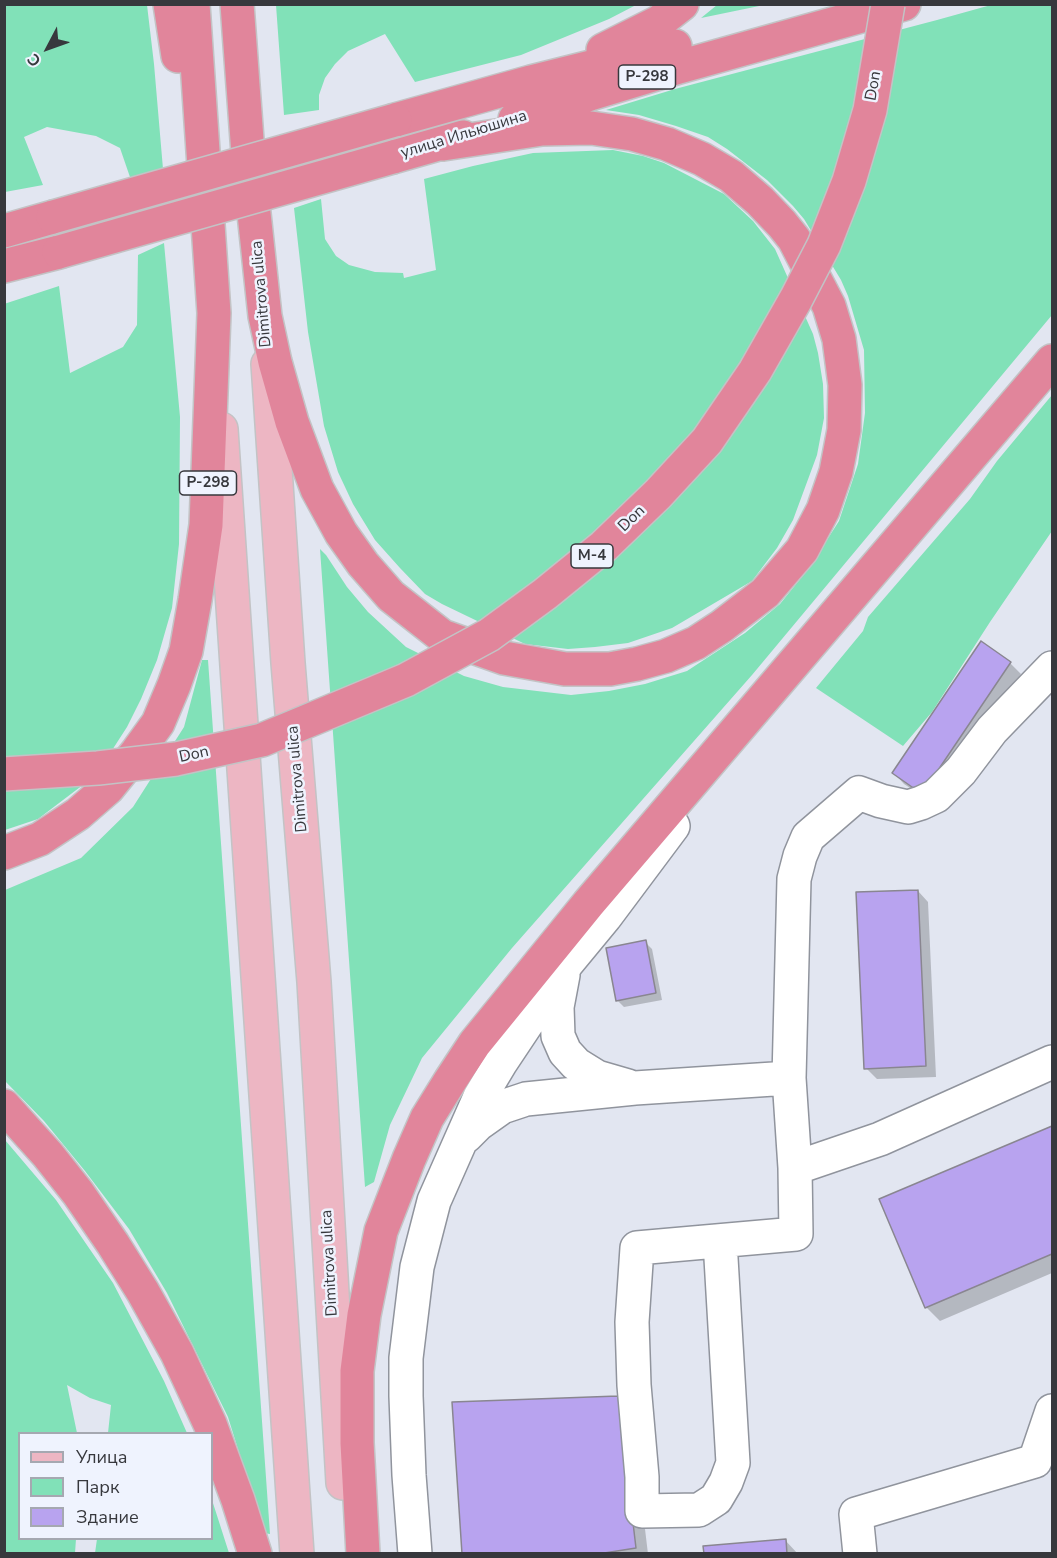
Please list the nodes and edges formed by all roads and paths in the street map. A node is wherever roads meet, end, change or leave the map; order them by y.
1 (170, 4) edge
2 (193, 4) edge
3 (237, 4) edge
4 (249, 4) edge
5 (682, 4) edge
6 (830, 4) edge
7 (888, 4) edge
8 (904, 4) edge
9 (531, 82) junction
10 (443, 144) junction
11 (249, 167) junction
12 (204, 178) junction
13 (10, 228) edge
14 (11, 265) edge
15 (214, 313) junction
16 (265, 316) junction
17 (1053, 361) edge
18 (833, 620) junction
19 (1053, 669) edge
20 (4, 774) edge
21 (4, 852) edge
22 (567, 963) junction
23 (1053, 1062) edge
24 (789, 1078) junction
25 (635, 1089) junction
26 (4, 1106) edge
27 (459, 1144) junction
28 (795, 1168) junction
29 (720, 1241) junction
30 (1053, 1411) edge
31 (213, 1432) edge
32 (213, 1432) edge
33 (255, 1554) edge
34 (297, 1554) edge
35 (347, 1554) edge
36 (363, 1554) edge
37 (415, 1554) edge
38 (860, 1554) edge

1 - 12 highway
2 - 12 highway, Р-298
3 - 11 highway, Dimitrova ulica
4 - 11 highway
5 - 9 highway
6 - 9 highway, улица Ильюшина / Р-298
7 - 20 highway, Don / М-4, bridge
8 - 10 highway, улица Ильюшина / Р-298
9 - 13 highway, улица Ильюшина / Р-298, bridge
10 - 14 highway, улица Ильюшина / Р-298, bridge
10 - 16 highway
11 - 16 highway, Dimitrova ulica
12 - 15 highway, Р-298
15 - 21 highway, Р-298
15 - 34 main road
16 - 35 main road, Dimitrova ulica
17 - 18 highway
18 - 22 lane
18 - 36 highway
19 - 24 lane
22 - 25 lane
22 - 27 lane
23 - 28 lane
24 - 25 lane
24 - 28 lane
25 - 27 lane
26 - 31 highway
27 - 37 lane
28 - 29 lane
29 - 29 lane
30 - 38 lane
32 - 33 highway

